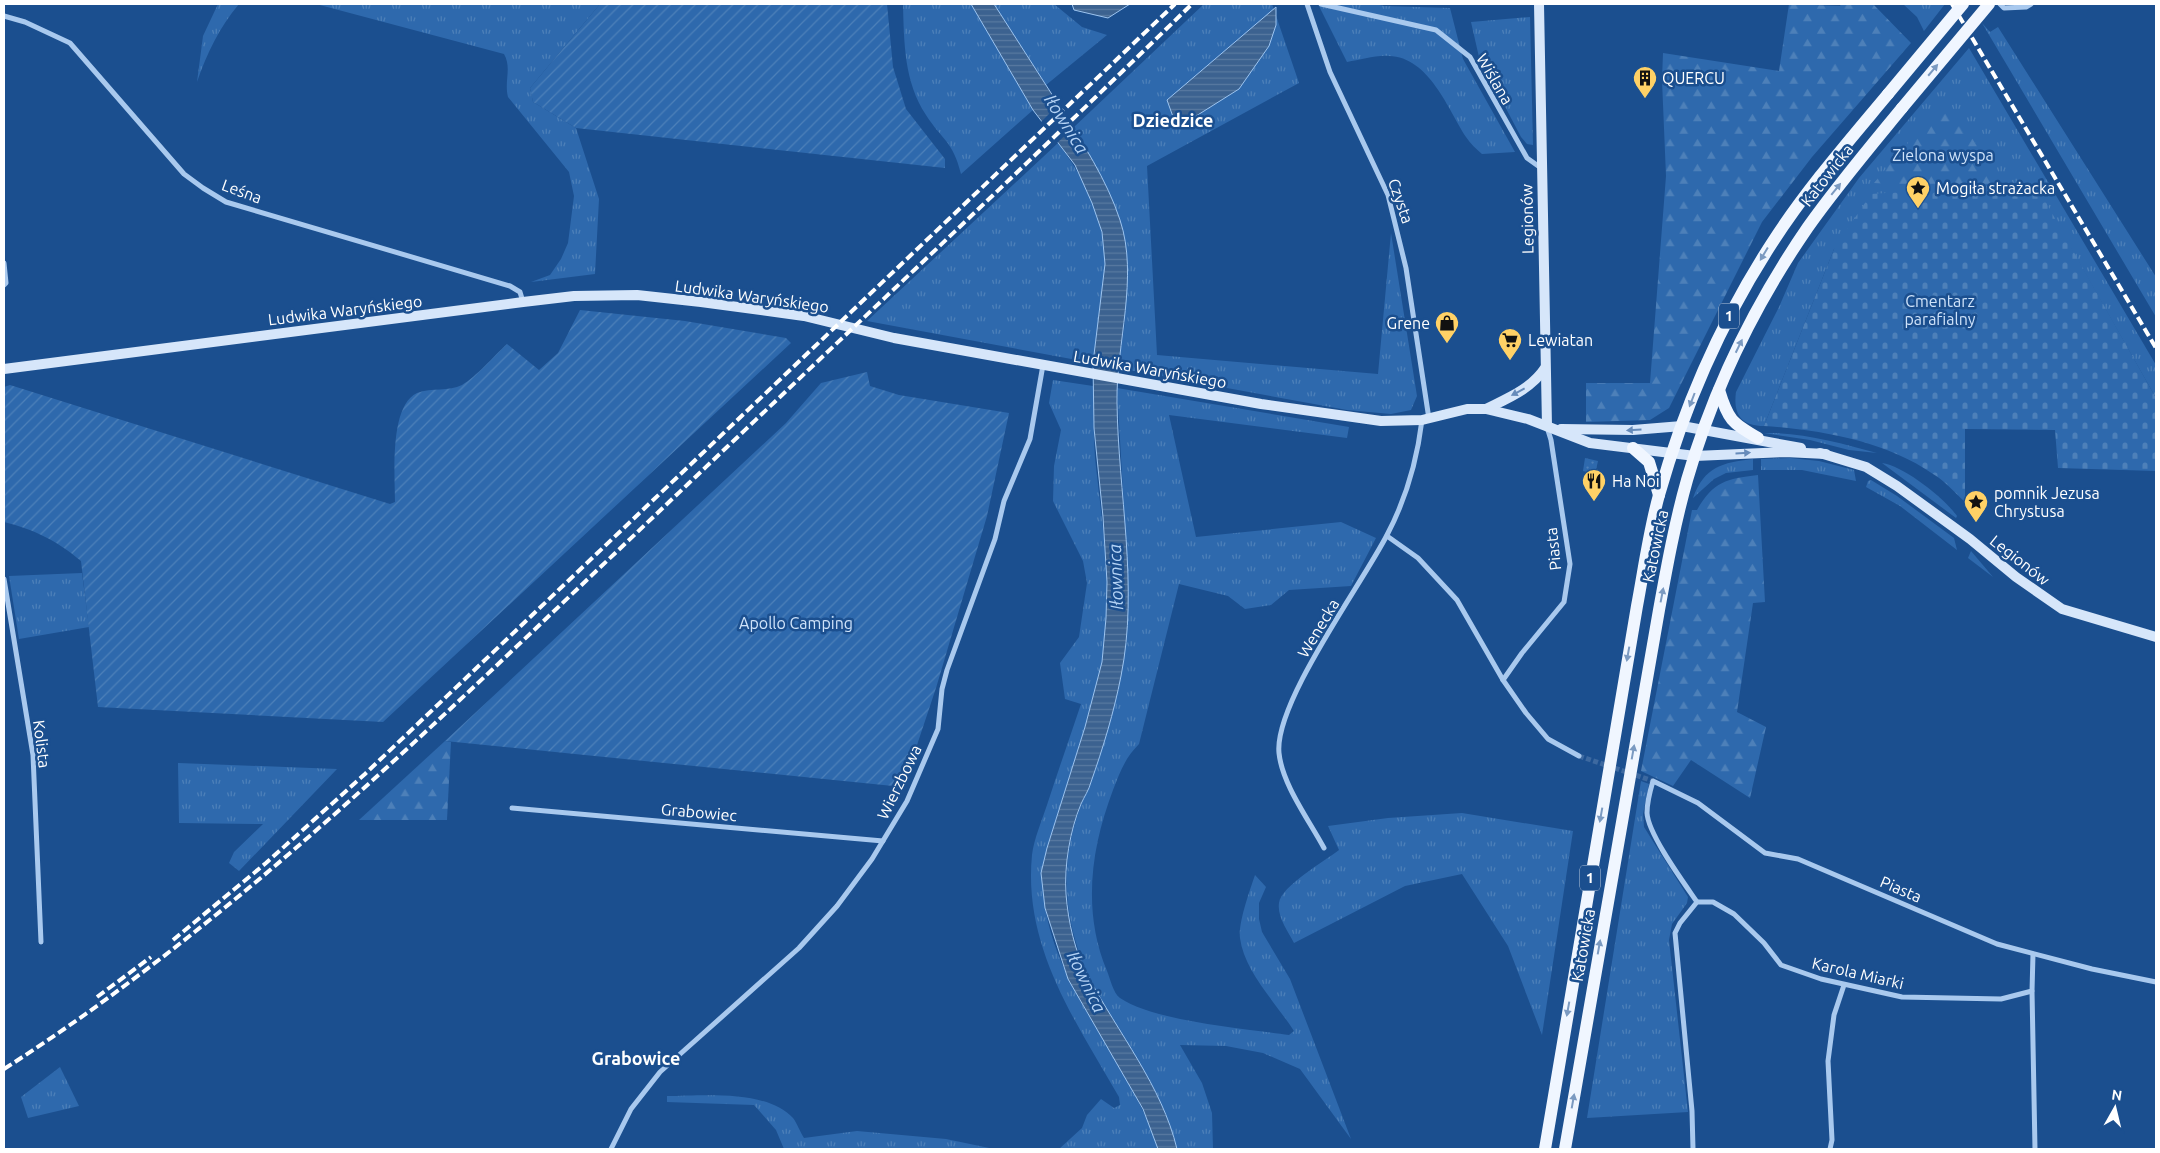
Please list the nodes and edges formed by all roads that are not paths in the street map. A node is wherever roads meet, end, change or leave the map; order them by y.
1 (1307, 4) edge
2 (1321, 4) edge
3 (1539, 4) edge
4 (1963, 4) edge
5 (1989, 4) edge
6 (2000, 4) edge
7 (2031, 4) edge
8 (4, 16) edge
9 (1542, 168) junction
10 (4, 263) edge
11 (4, 285) edge
12 (523, 302) junction
13 (1043, 365) junction
14 (1545, 368) junction
15 (4, 369) edge
16 (1719, 390) junction
17 (1486, 410) junction
18 (1425, 420) junction
19 (1682, 426) junction
20 (1551, 427) junction
21 (1704, 430) junction
22 (1758, 438) junction
23 (1633, 448) junction
24 (1673, 453) junction
25 (1826, 454) junction
26 (1694, 456) junction
27 (1659, 494) junction
28 (1387, 536) junction
29 (4, 580) edge
30 (2156, 637) edge
31 (1503, 680) junction
32 (1579, 756) tunnel mouth
33 (512, 808) dead end
34 (883, 841) junction
35 (1324, 848) dead end
36 (1697, 902) junction
37 (41, 942) dead end
38 (2033, 954) junction
39 (2156, 982) edge
40 (1844, 985) junction
41 (2032, 991) junction
42 (612, 1149) edge
43 (1545, 1149) edge
44 (1565, 1149) edge
45 (1693, 1149) edge
46 (1830, 1149) edge
47 (2035, 1149) edge

1 - 18 street, Czysta
2 - 9 street, Wiślana
3 - 9 street, Legionów
4 -> 19 main road, Katowicka / 1, bridge
16 -> 5 main road, Katowicka / 1, bridge
6 - 7 street
8 - 12 street, Leśna
9 - 14 street, Legionów
10 - 11 street
12 - 13 street, Ludwika Waryńskiego
12 - 15 street, Ludwika Waryńskiego
13 - 18 street, Ludwika Waryńskiego
13 - 34 street, Wierzbowa
14 -> 17 street
14 - 20 street, Legionów
16 - 21 main road, Katowicka / 1
16 - 22 main road
17 - 18 street, Ludwika Waryńskiego
17 - 20 street, Ludwika Waryńskiego
18 - 28 street, Wenecka
19 -> 20 street, Legionów
19 - 21 street, Legionów
19 - 24 main road, Katowicka / 1
20 - 23 street, Legionów
20 - 31 street, Piasta
21 - 22 street, Legionów
21 - 26 main road, Katowicka / 1
22 - 25 street, Legionów
23 - 24 street, Legionów
23 - 27 main road
24 - 26 street, Legionów
24 - 27 main road, Katowicka / 1
26 -> 25 street, Legionów
25 - 30 street, Legionów
44 -> 26 main road, Katowicka / 1
27 -> 43 main road, Katowicka / 1
28 - 31 street
28 - 35 street, Wenecka
29 - 37 street, Kolista
31 - 32 street
33 - 34 street, Grabowiec
34 - 42 street, Wierzbowa
36 - 38 street, Piasta
36 - 40 street, Karola Miarki
36 - 45 street
38 - 39 street, Piasta
38 - 41 street
40 - 41 street, Karola Miarki
40 - 46 street
41 - 47 street

